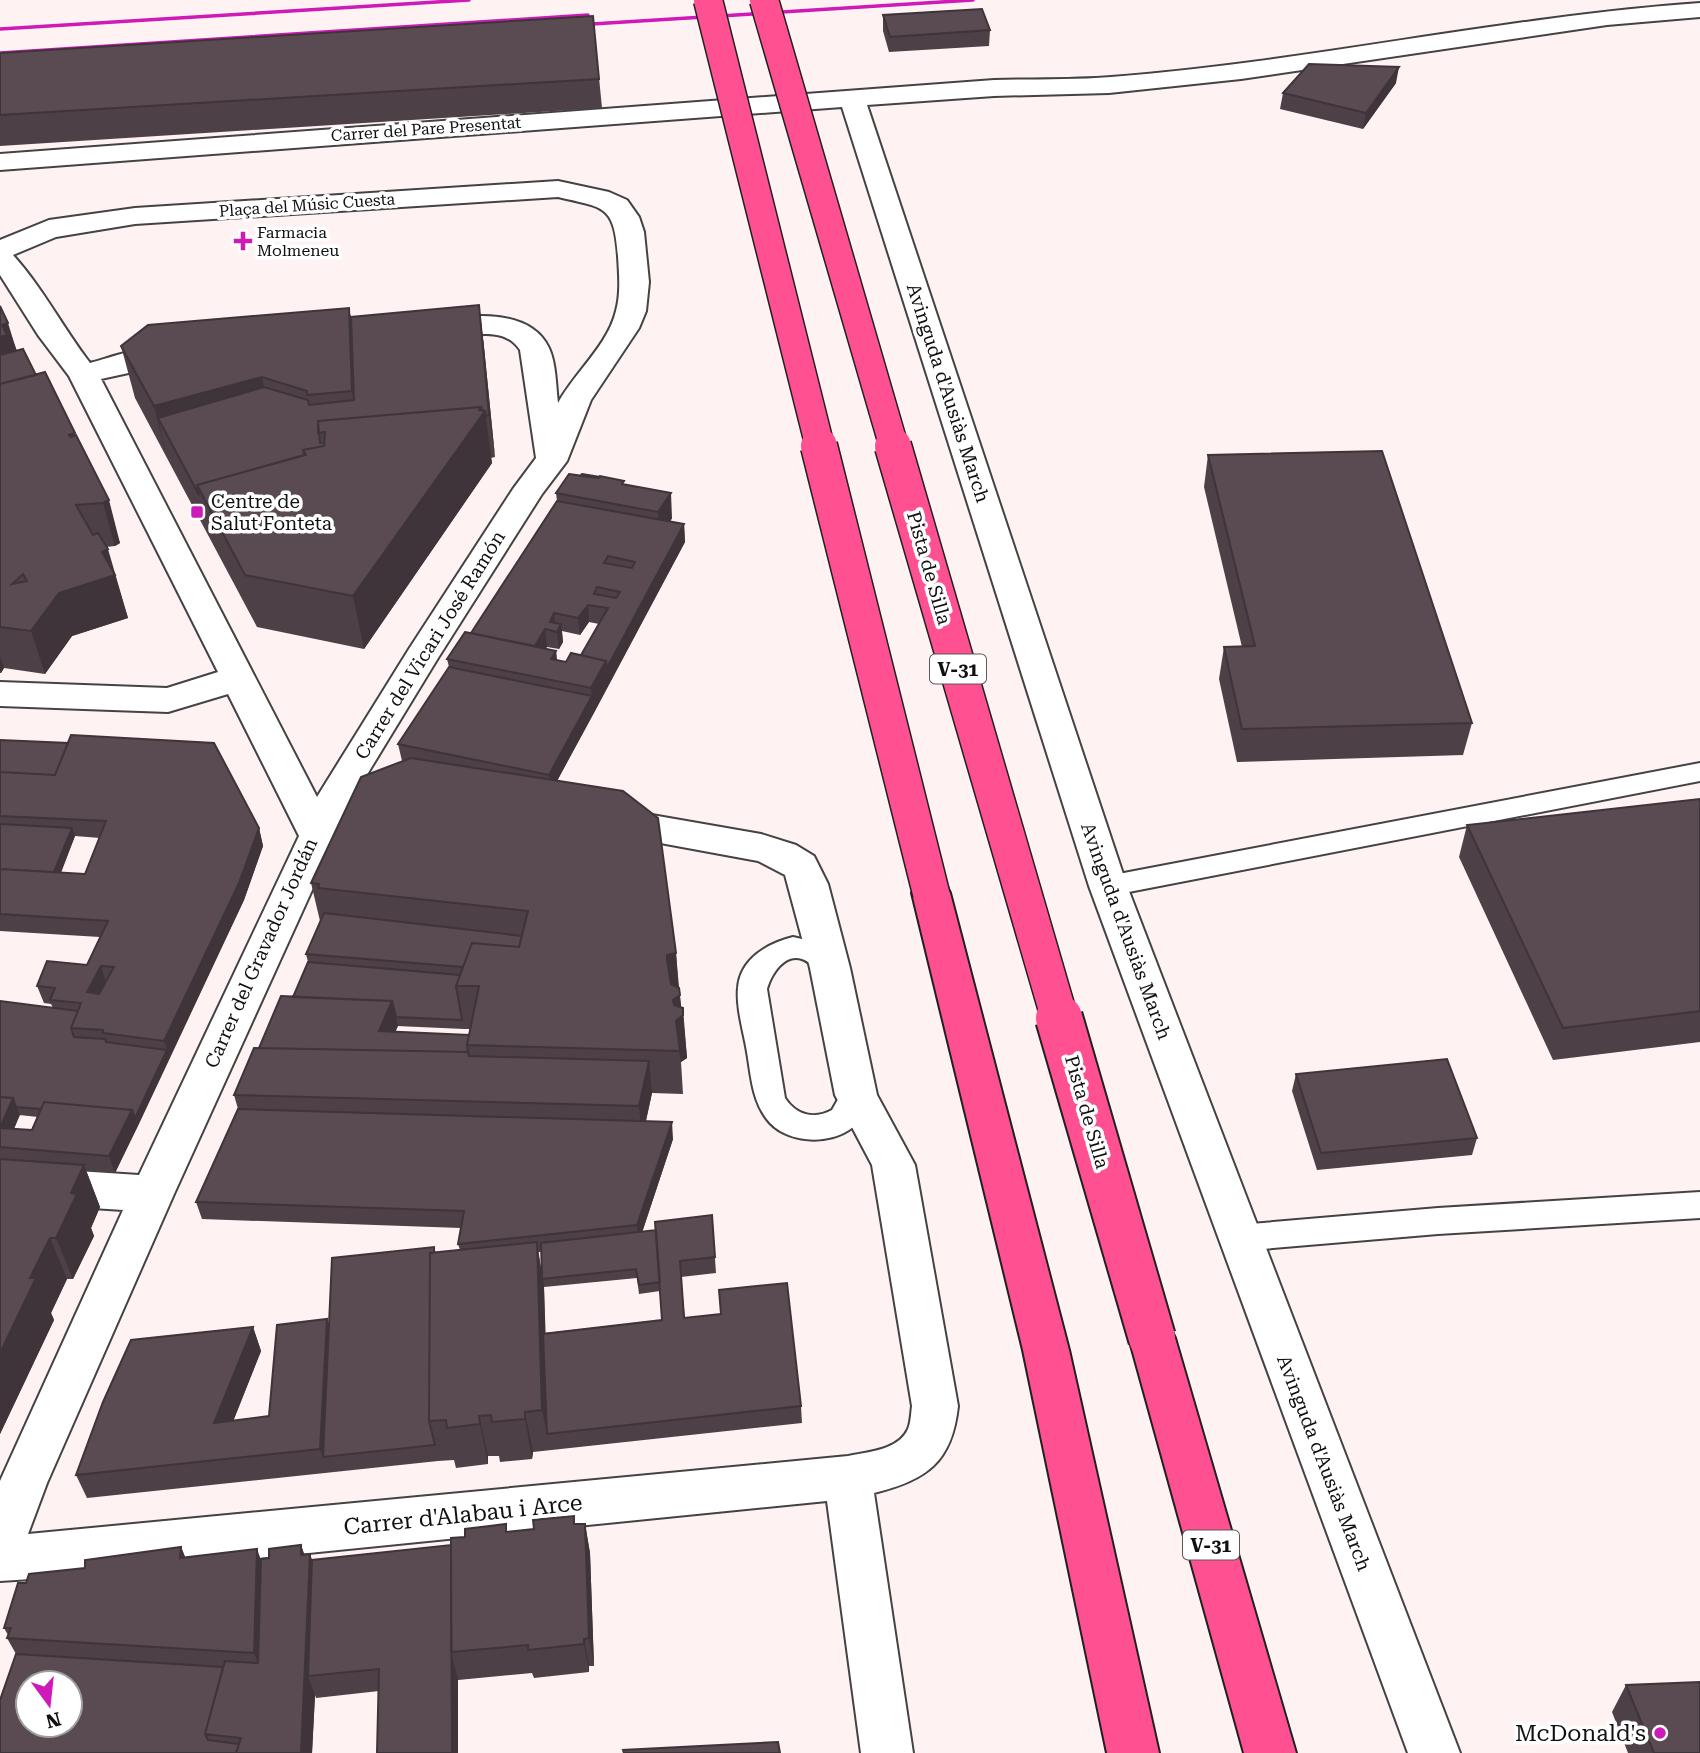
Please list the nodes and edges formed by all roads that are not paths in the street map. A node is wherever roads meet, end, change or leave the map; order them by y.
1 (708, 0) edge
2 (764, 0) edge
3 (1700, 10) edge
4 (852, 97) junction
5 (0, 162) edge
6 (617, 206) joint
7 (0, 250) edge
8 (0, 257) edge
9 (402, 334) edge
10 (201, 352) edge
11 (83, 374) junction
12 (551, 461) junction
13 (239, 678) junction
14 (0, 694) edge
15 (1700, 772) edge
16 (349, 774) junction
17 (391, 782) edge
18 (569, 813) edge
19 (318, 835) junction
20 (1108, 886) junction
21 (830, 968) junction
22 (856, 1096) junction
23 (0, 1184) edge
24 (152, 1194) junction
25 (1700, 1205) edge
26 (1238, 1238) junction
27 (848, 1477) junction
28 (12, 1482) edge
29 (0, 1544) edge
30 (0, 1558) edge
31 (887, 1753) edge
32 (1133, 1753) edge
33 (1270, 1753) edge
34 (1434, 1753) edge

1 - 32 highway, bridge
2 - 33 highway, Pista de Silla / V-31, bridge
3 - 4 street, Carrer del Pare Presentat
4 - 5 street, Carrer del Pare Presentat
4 - 20 street, Avinguda d'Ausiàs March
6 - 7 street, Plaça del Músic Cuesta
6 - 12 street, Carrer del Vicari José Ramón
8 - 11 street
9 - 12 street
10 - 11 street
11 - 13 street, Carrer del Gravador Jordán
12 - 16 street, Carrer del Vicari José Ramón
13 - 14 street
13 - 19 street, Carrer del Gravador Jordán
15 - 20 lane
16 - 17 street
16 - 19 street, Carrer del Vicari José Ramón
18 - 21 street
19 - 24 street, Carrer del Gravador Jordán
20 - 26 street, Avinguda d'Ausiàs March
21 - 22 street
21 - 22 lane
22 - 27 street, Carrer d'Alabau i Arce
23 - 24 street
24 - 28 street, Carrer del Gravador Jordán
25 - 26 lane
26 - 34 street, Avinguda d'Ausiàs March
27 - 30 street, Carrer d'Alabau i Arce
27 - 31 street
28 - 29 street, Carrer del Gravador Jordán

